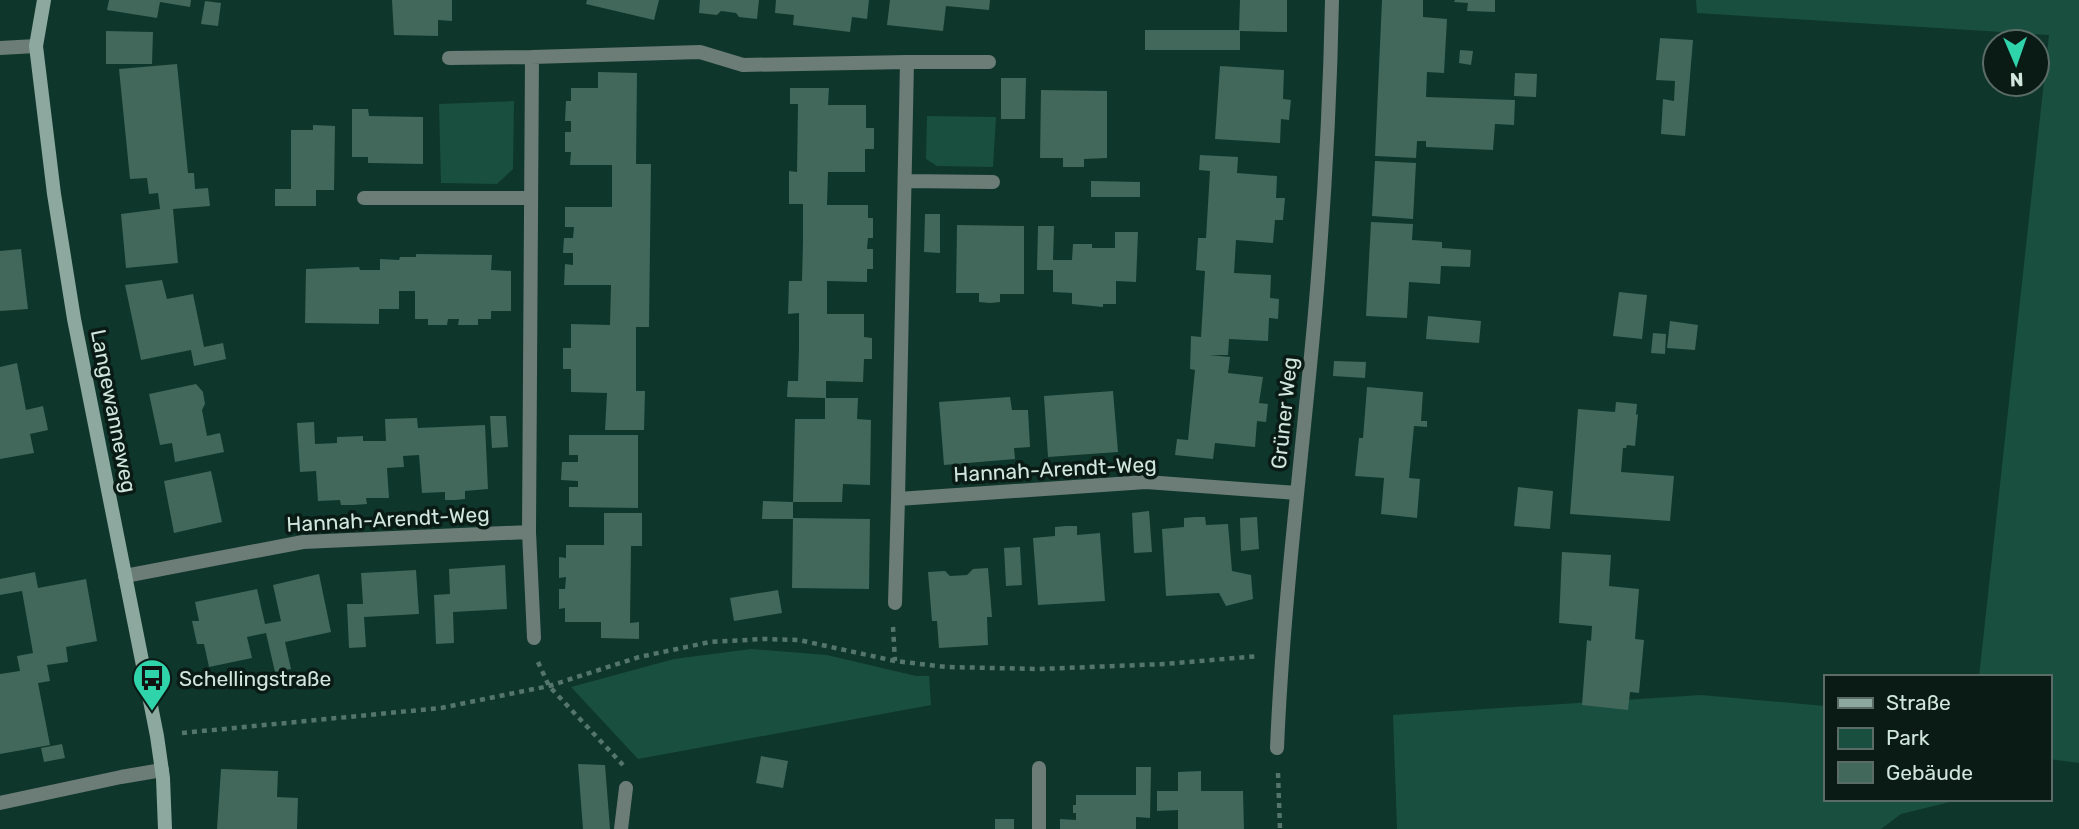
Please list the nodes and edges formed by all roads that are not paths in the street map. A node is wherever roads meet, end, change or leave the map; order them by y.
1 (44, 0) edge
2 (1332, 0) edge
3 (36, 46) junction
4 (0, 48) edge
5 (532, 57) junction
6 (449, 58) dead end
7 (907, 62) junction
8 (989, 62) dead end
9 (905, 181) junction
10 (993, 183) dead end
11 (364, 198) dead end
12 (531, 198) junction
13 (1297, 493) junction
14 (898, 499) junction
15 (529, 532) junction
16 (125, 576) junction
17 (895, 603) road end
18 (534, 638) road end
19 (1277, 748) road end
20 (1039, 768) dead end
21 (162, 771) junction
22 (626, 788) road end
23 (0, 803) edge
24 (165, 829) edge
25 (621, 829) edge
26 (1039, 829) edge

1 - 3 street, Langewanneweg
2 - 13 street, Grüner Weg
3 - 4 street
3 - 16 street, Langewanneweg
5 - 6 street
5 - 7 street
5 - 12 street
7 - 8 street
7 - 9 street
9 - 10 street
9 - 14 street
11 - 12 street
12 - 15 street
13 - 14 street, Hannah-Arendt-Weg
13 - 19 street, Grüner Weg
14 - 17 street
15 - 16 street, Hannah-Arendt-Weg
15 - 18 street
16 - 21 street, Langewanneweg
20 - 26 street
21 - 23 street
21 - 24 street, Langewanneweg
22 - 25 street

